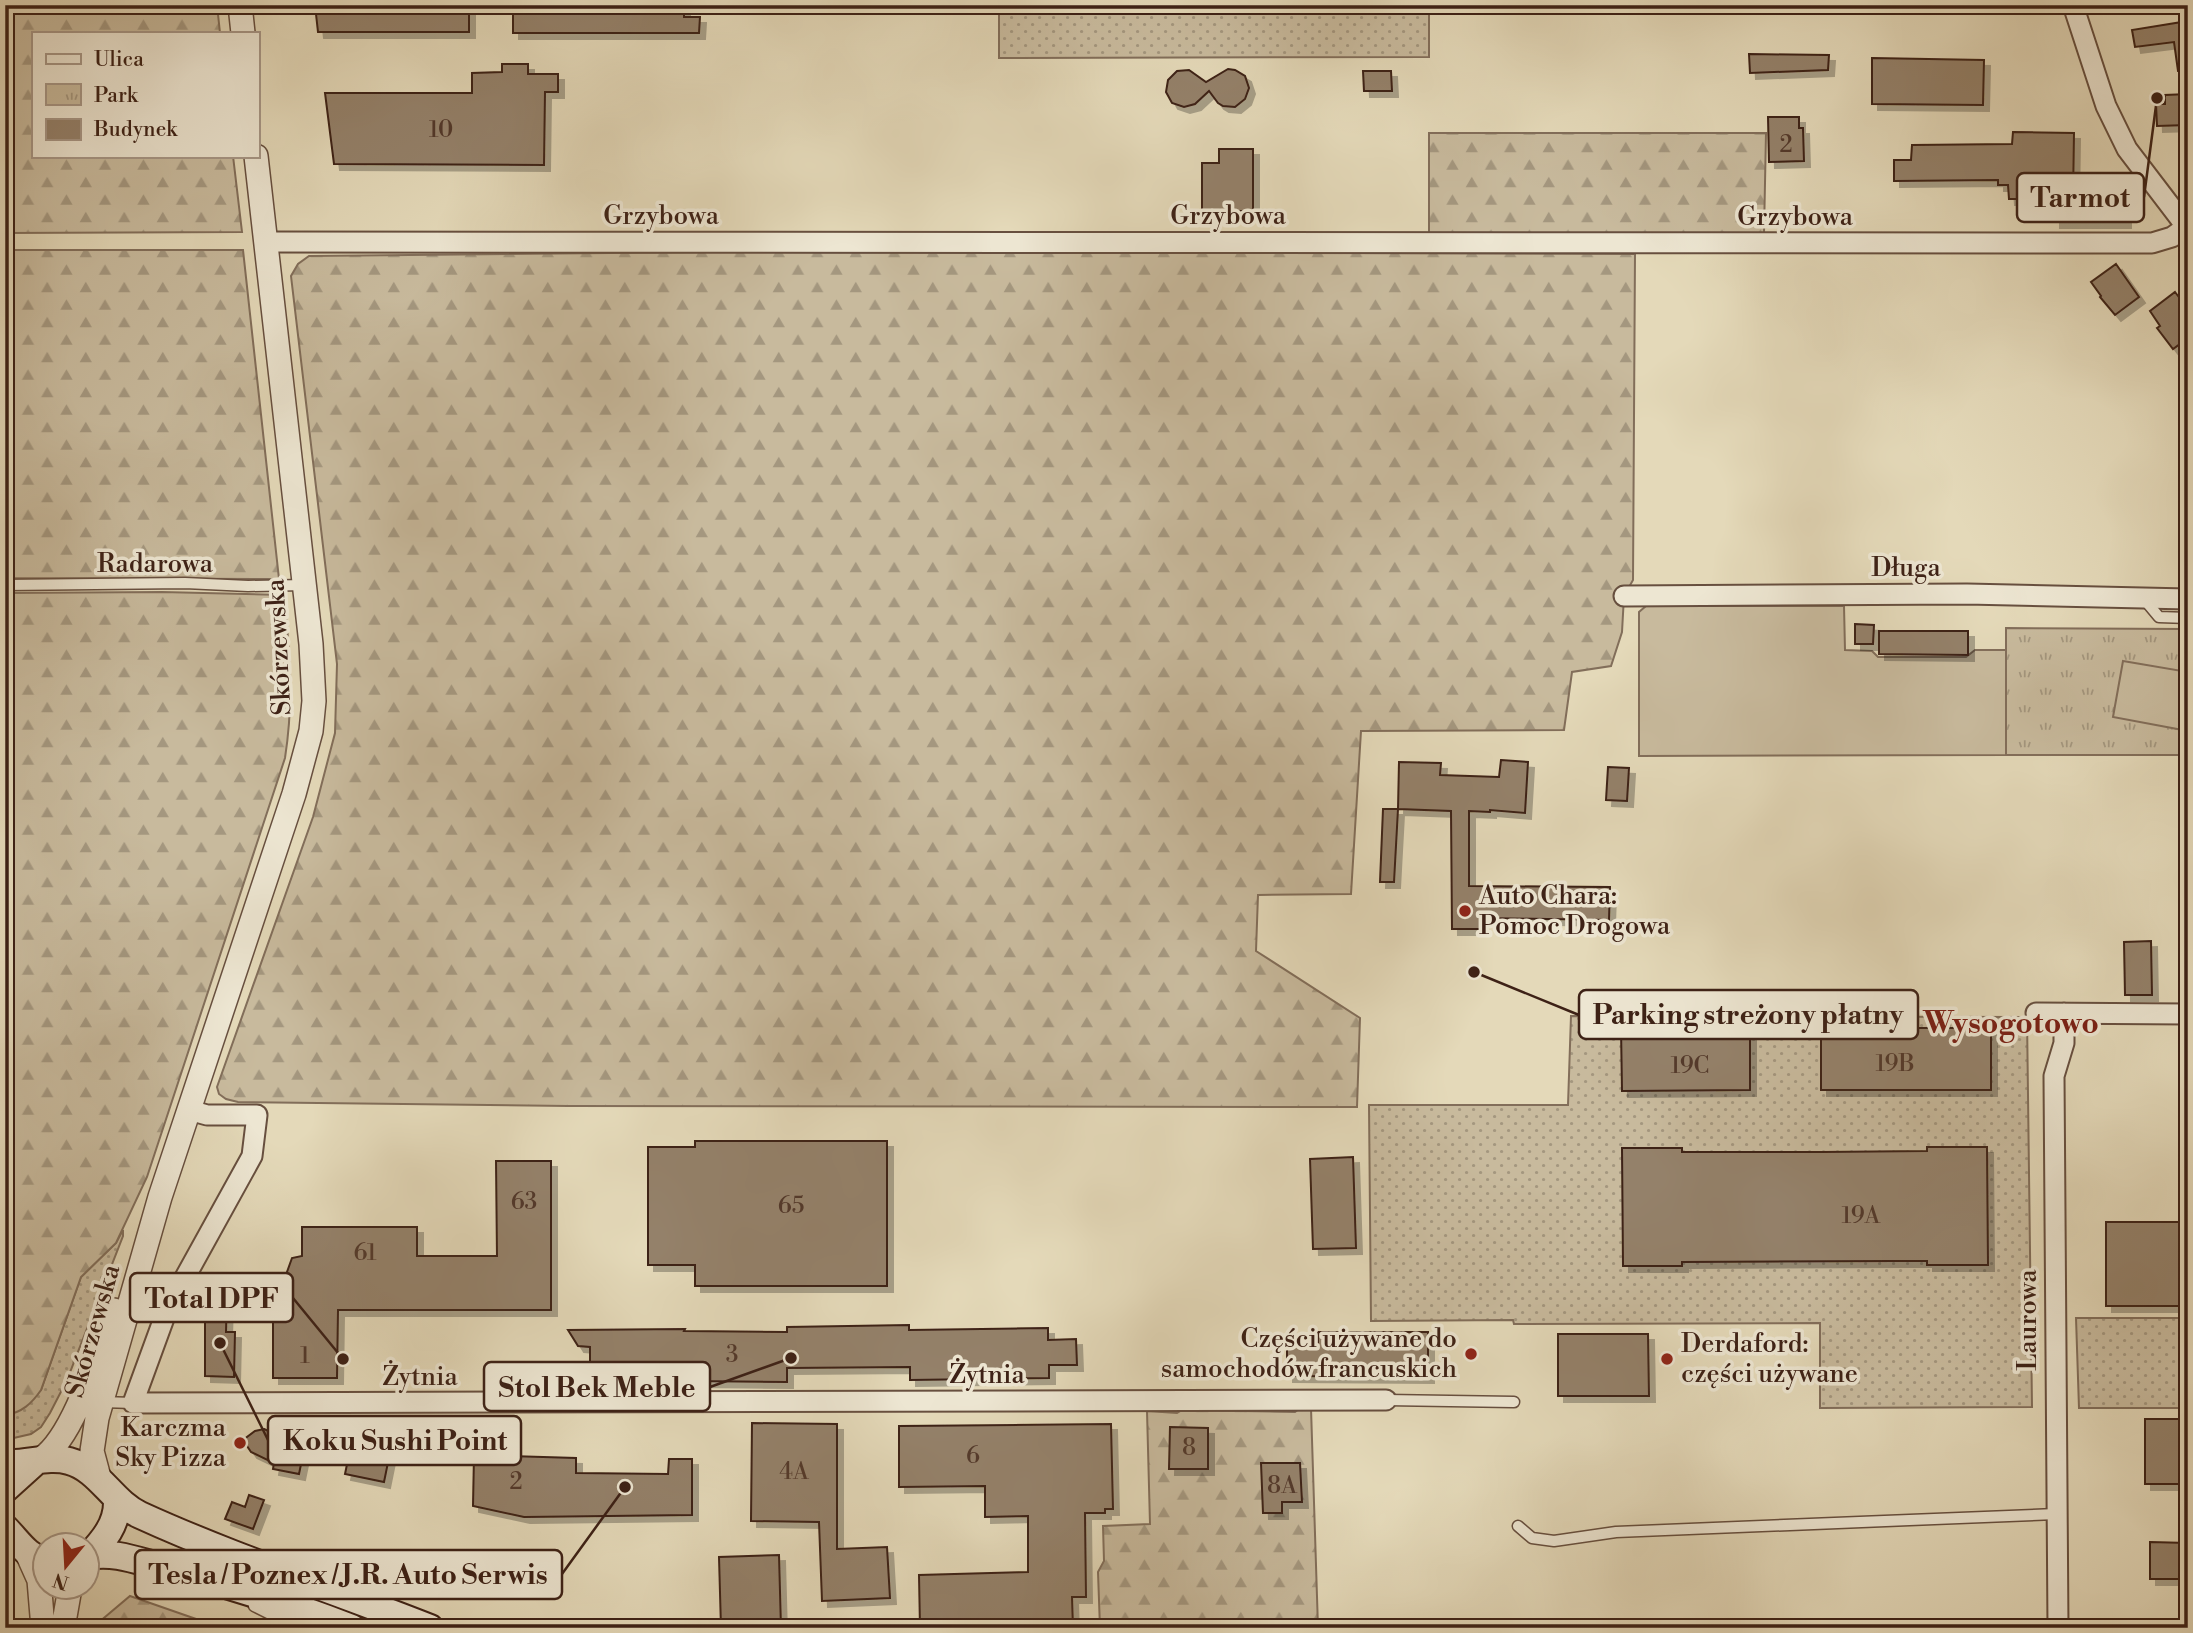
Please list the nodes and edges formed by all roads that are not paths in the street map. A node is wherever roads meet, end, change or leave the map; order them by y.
1 (240, 5) edge
2 (2073, 5) edge
3 (243, 32) edge
4 (256, 158) edge
5 (2187, 228) edge
6 (266, 242) junction
7 (5, 585) edge
8 (305, 585) junction
9 (1625, 596) dead end
10 (2143, 598) junction
11 (2188, 599) edge
12 (2188, 618) edge
13 (2036, 1013) dead end
14 (2064, 1013) junction
15 (2188, 1014) edge
16 (189, 1110) junction
17 (160, 1197) junction
18 (1387, 1400) joint
19 (102, 1402) junction
20 (1514, 1402) dead end
21 (133, 1403) junction
22 (38, 1460) junction
23 (5, 1463) edge
24 (5, 1489) edge
25 (108, 1490) junction
26 (2056, 1514) junction
27 (1518, 1526) dead end
28 (5, 1528) edge
29 (102, 1539) edge
30 (32, 1553) edge
31 (102, 1556) edge
32 (191, 1574) junction
33 (41, 1602) edge
34 (67, 1602) edge
35 (43, 1628) edge
36 (63, 1628) edge
37 (298, 1628) edge
38 (352, 1628) edge
39 (430, 1628) edge
40 (2058, 1628) edge

1 - 3 street
2 - 5 street
4 - 6 street, Skórzewska
5 - 6 street, Grzybowa
6 - 8 street, Skórzewska
7 - 8 lane, Radarowa
8 - 16 street, Skórzewska
9 - 10 street, Długa
10 - 11 street, Długa
10 - 12 lane
13 - 14 street
14 - 15 street
14 - 26 street, Laurowa
16 - 17 street, Skórzewska
16 - 21 street
17 - 19 street, Skórzewska
17 - 22 street, Skórzewska
18 - 20 lane
18 - 21 street, Żytnia
19 - 21 lane
19 - 25 street, Skórzewska
22 - 23 main road
22 - 24 main road
22 - 25 main road
25 - 29 main road
25 - 39 main road
26 - 27 lane
26 - 40 street, Laurowa
28 - 30 main road
31 - 32 main road
32 - 37 lane
32 - 38 main road
33 - 35 street
34 - 36 street

